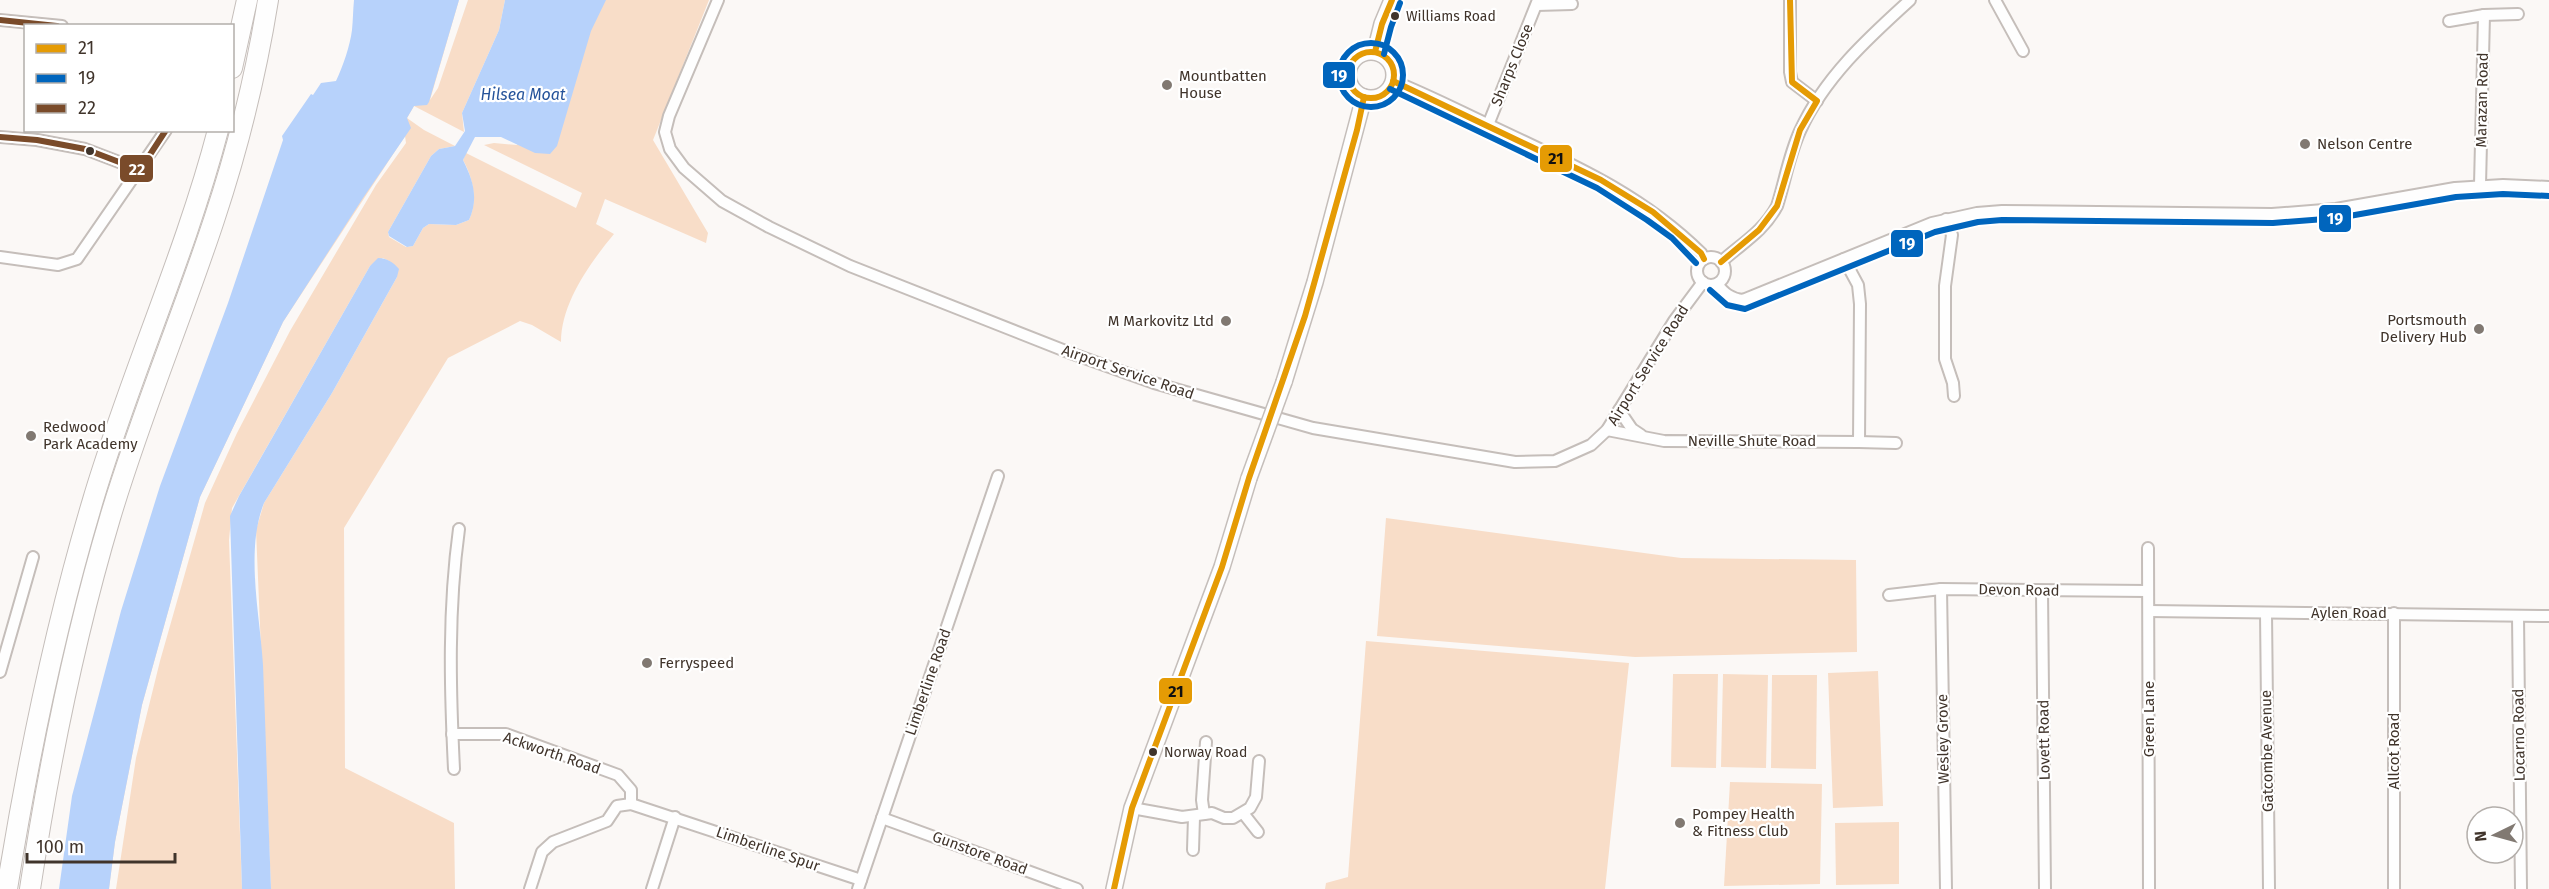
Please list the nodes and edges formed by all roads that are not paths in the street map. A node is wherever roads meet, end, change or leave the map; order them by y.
1 (247, 0) edge
2 (268, 0) edge
3 (718, 0) edge
4 (1392, 0) edge
5 (1790, 0) edge
6 (1910, 0) edge
7 (1995, 0) edge
8 (1537, 2) edge
9 (1572, 4) dead end
10 (2518, 14) dead end
11 (2484, 15) junction
12 (0, 20) edge
13 (2449, 21) dead end
14 (41, 24) edge
15 (2023, 51) dead end
16 (1375, 52) junction
17 (234, 60) edge
18 (1393, 81) junction
19 (1364, 97) junction
20 (1817, 101) junction
21 (1488, 125) junction
22 (165, 132) edge
23 (217, 132) edge
24 (0, 137) edge
25 (140, 170) junction
26 (2480, 185) junction
27 (2549, 187) edge
28 (1946, 219) junction
29 (0, 257) edge
30 (1704, 259) junction
31 (1844, 259) junction
32 (1721, 262) junction
33 (1702, 282) junction
34 (1717, 284) junction
35 (1954, 396) dead end
36 (1619, 410) junction
37 (1607, 430) junction
38 (1644, 437) junction
39 (1859, 442) junction
40 (1896, 443) dead end
41 (998, 476) dead end
42 (459, 529) dead end
43 (2148, 548) dead end
44 (33, 557) dead end
45 (1941, 589) junction
46 (2042, 591) junction
47 (2148, 591) junction
48 (1889, 595) dead end
49 (2149, 611) junction
50 (2266, 613) junction
51 (2394, 613) junction
52 (2518, 616) junction
53 (2549, 616) edge
54 (0, 672) edge
55 (452, 734) junction
56 (1206, 742) dead end
57 (1259, 761) dead end
58 (453, 769) dead end
59 (631, 804) junction
60 (1132, 808) junction
61 (1243, 813) junction
62 (1199, 815) junction
63 (675, 817) junction
64 (882, 818) junction
65 (1258, 832) dead end
66 (1193, 850) dead end
67 (860, 885) edge
68 (7, 889) edge
69 (30, 889) edge
70 (530, 889) edge
71 (652, 889) edge
72 (1077, 889) edge
73 (1114, 889) edge
74 (1946, 889) edge
75 (2045, 889) edge
76 (2149, 889) edge
77 (2270, 889) edge
78 (2394, 889) edge
79 (2521, 889) edge

1 - 17 highway
2 - 69 highway
3 - 37 street, Airport Service Road
4 - 16 street
5 - 20 street
6 - 20 street
7 - 15 street
8 - 9 street, Sharps Close
8 - 21 street, Sharps Close
10 - 11 street
11 - 13 street
11 - 26 street, Marazan Road
12 - 14 street
16 - 18 street
16 - 19 street
18 - 19 street
18 - 21 street
19 - 60 street, bridge
20 - 32 street
21 - 30 street
22 - 25 street
23 - 68 highway
24 - 25 street
25 - 29 street
26 - 27 street
26 - 28 street
28 - 31 street
28 - 35 street
30 - 32 street
30 - 33 street
31 - 34 street
31 - 39 street
32 - 34 street
33 - 34 street
33 - 36 street, Airport Service Road
36 - 37 street, Airport Service Road
36 - 38 street
37 - 38 street, Neville Shute Road
38 - 39 street, Neville Shute Road
39 - 40 street, Neville Shute Road
41 - 64 street, Limberline Road
42 - 55 street
43 - 47 street, Green Lane
44 - 54 street
45 - 46 street, Devon Road
45 - 48 street, Devon Road
45 - 74 street, Wesley Grove
46 - 47 street, Devon Road
46 - 75 street, Lovett Road
47 - 49 street, Green Lane
49 - 50 street, Aylen Road
49 - 76 street, Green Lane
50 - 51 street, Aylen Road
50 - 77 street, Gatcombe Avenue
51 - 52 street, Aylen Road
51 - 78 street, Allcot Road
52 - 53 street, Aylen Road
52 - 79 street, Locarno Road
55 - 58 street
55 - 59 street, Ackworth Road
56 - 62 street
57 - 61 street
59 - 63 street, Limberline Spur
59 - 70 street
60 - 62 street
60 - 73 street
61 - 62 street
61 - 65 street
62 - 66 street
63 - 67 street, Limberline Spur
63 - 71 street
64 - 67 street, Limberline Road
64 - 72 street, Gunstore Road

